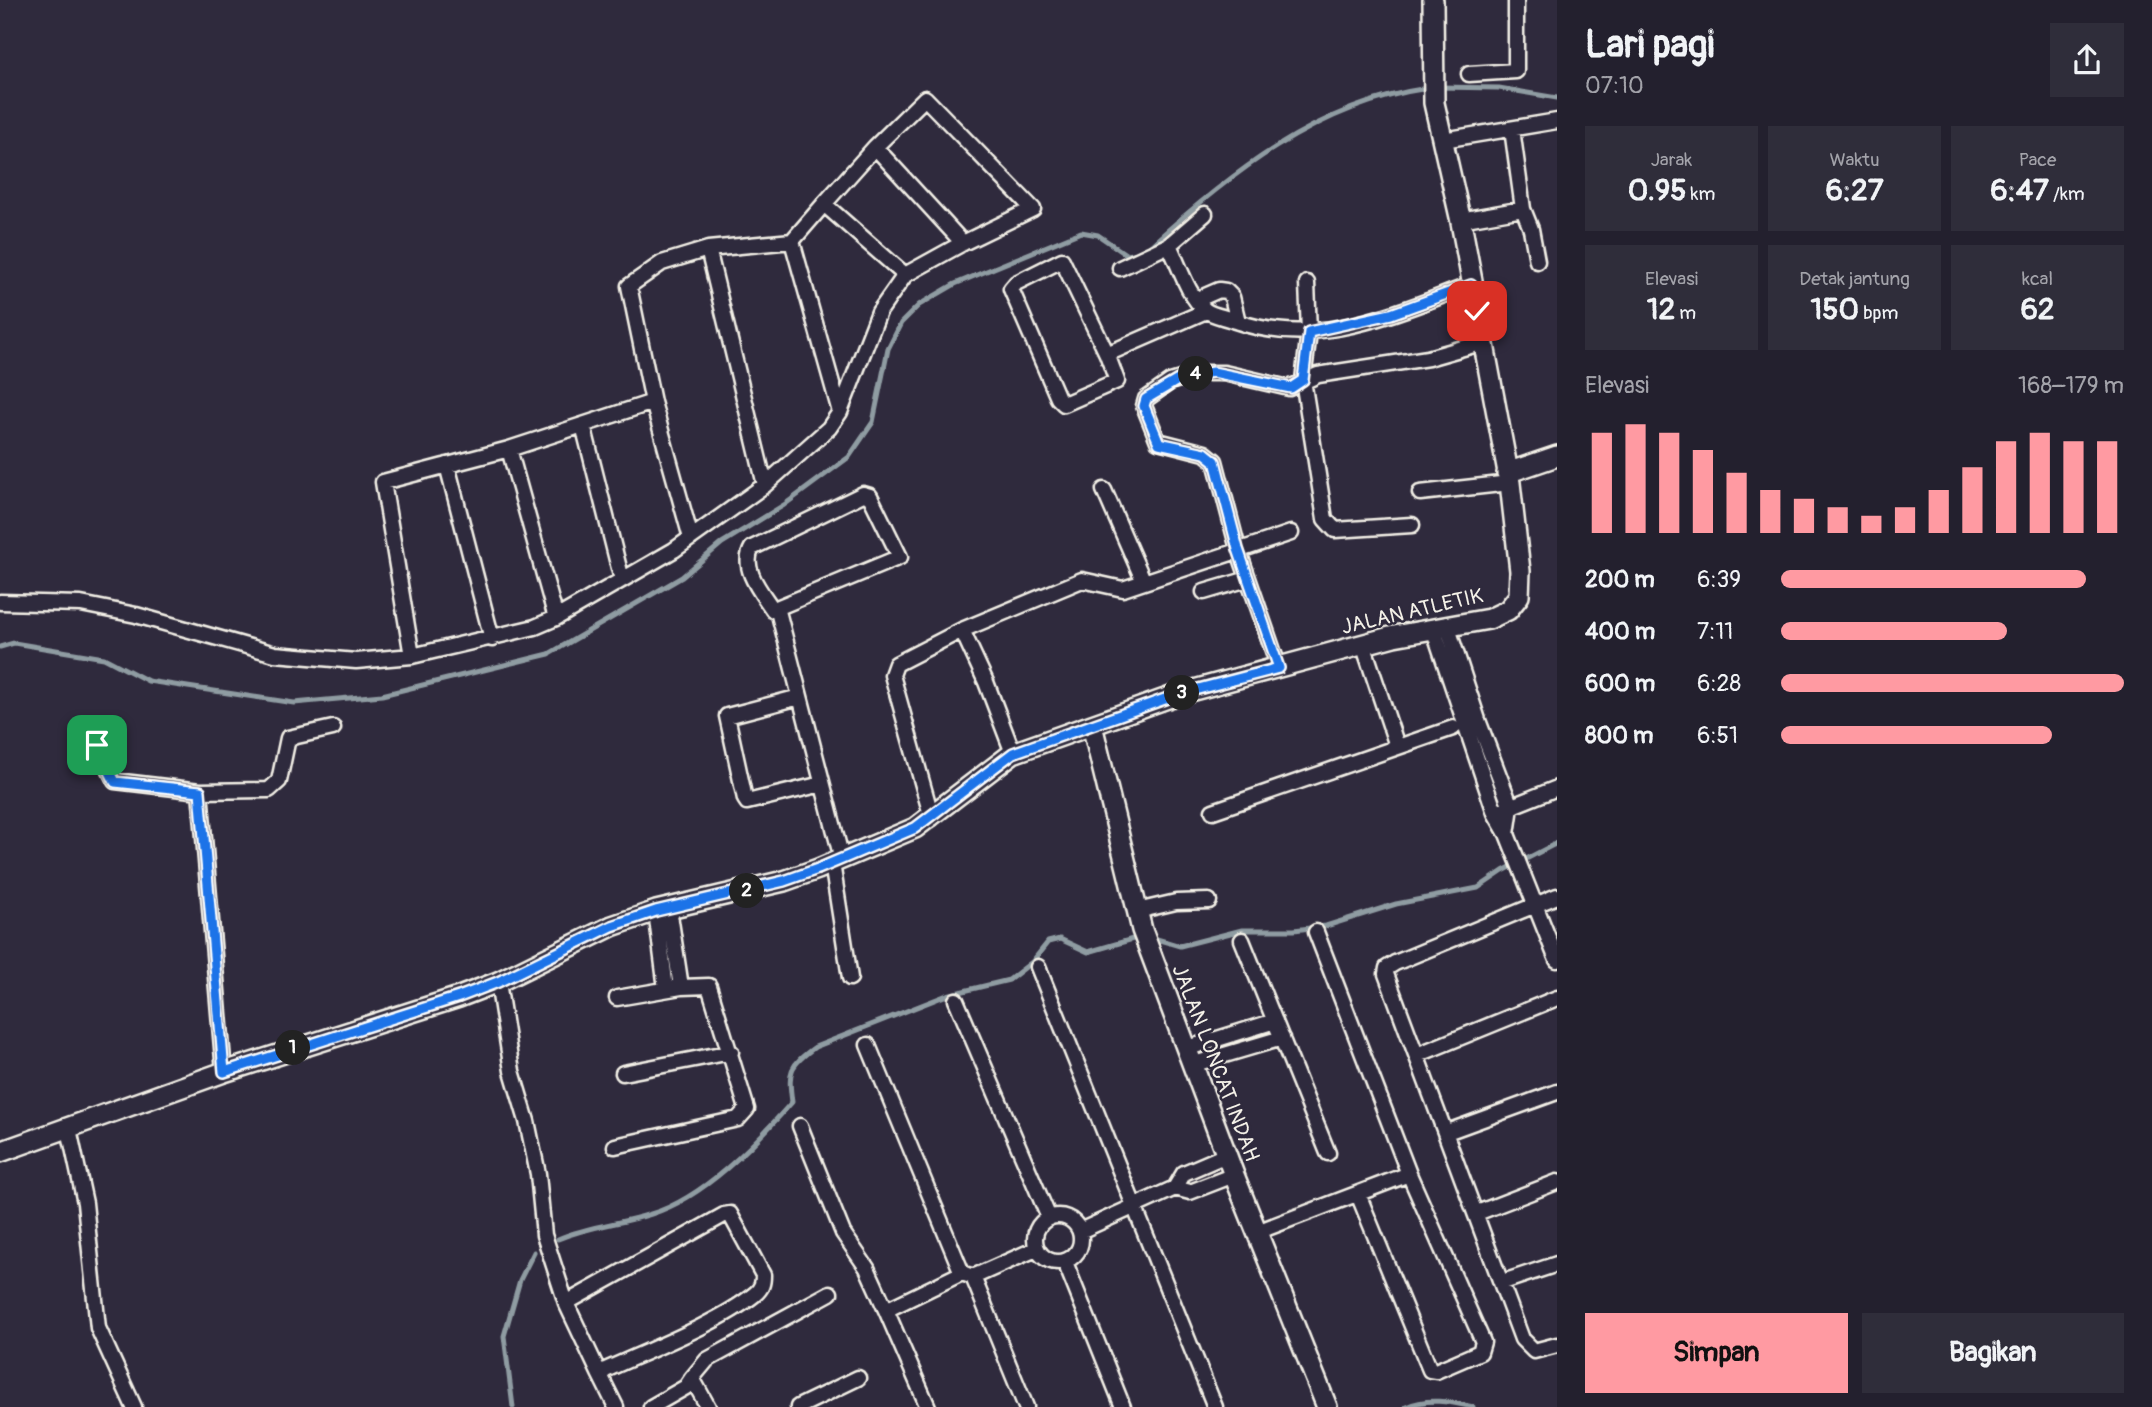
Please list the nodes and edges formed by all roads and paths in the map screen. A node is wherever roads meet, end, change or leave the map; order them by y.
1 (1433, 0) edge
2 (1517, 0) edge
3 (1469, 74) dead end
4 (1557, 121) edge
5 (1512, 129) junction
6 (1443, 140) junction
7 (875, 147) junction
8 (824, 204) junction
9 (1523, 209) junction
10 (1205, 214) dead end
11 (1460, 220) junction
12 (792, 241) junction
13 (963, 243) junction
14 (1169, 245) junction
15 (708, 249) junction
16 (1537, 261) dead end
17 (1120, 268) dead end
18 (905, 275) junction
19 (1307, 284) dead end
20 (1471, 285) junction
21 (1196, 300) junction
22 (1206, 311) junction
23 (1238, 322) junction
24 (1309, 332) junction
25 (1483, 342) junction
26 (1107, 354) junction
27 (1303, 380) junction
28 (653, 402) junction
29 (841, 412) junction
30 (583, 425) junction
31 (509, 449) junction
32 (1557, 456) edge
33 (447, 465) junction
34 (1508, 478) junction
35 (765, 485) junction
36 (1104, 490) dead end
37 (1420, 494) dead end
38 (1412, 525) dead end
39 (1291, 533) dead end
40 (691, 538) junction
41 (1238, 549) junction
42 (1248, 579) junction
43 (622, 580) junction
44 (1144, 582) junction
45 (1204, 592) dead end
46 (0, 602) edge
47 (776, 609) junction
48 (556, 618) junction
49 (1440, 627) junction
50 (962, 630) junction
51 (492, 639) junction
52 (1363, 644) junction
53 (412, 656) junction
54 (1279, 668) junction
55 (796, 698) junction
56 (1092, 725) junction
57 (333, 728) dead end
58 (1453, 728) dead end
59 (97, 745) dead end
60 (1397, 746) junction
61 (1013, 753) junction
62 (818, 785) junction
63 (1557, 789) edge
64 (200, 791) junction
65 (1511, 807) junction
66 (1213, 811) dead end
67 (1495, 813) junction
68 (932, 818) junction
69 (1507, 834) junction
70 (837, 861) junction
71 (1557, 896) edge
72 (1209, 901) dead end
73 (1536, 903) junction
74 (663, 910) junction
75 (1142, 928) junction
76 (1315, 932) dead end
77 (1242, 940) dead end
78 (1557, 960) edge
79 (1038, 967) dead end
80 (850, 978) dead end
81 (498, 982) junction
82 (673, 988) junction
83 (617, 998) dead end
84 (1557, 998) edge
85 (956, 1000) dead end
86 (1275, 1021) junction
87 (1282, 1038) junction
88 (868, 1045) dead end
89 (731, 1052) junction
90 (1417, 1055) junction
91 (1188, 1057) junction
92 (224, 1072) junction
93 (623, 1073) dead end
94 (1557, 1092) edge
95 (800, 1126) dead end
96 (69, 1129) junction
97 (1447, 1132) junction
98 (615, 1146) dead end
99 (0, 1152) edge
100 (1328, 1153) dead end
101 (1226, 1155) junction
102 (1409, 1174) junction
103 (1234, 1175) junction
104 (1557, 1182) edge
105 (1175, 1188) junction
106 (1358, 1194) junction
107 (1135, 1207) junction
108 (1477, 1213) junction
109 (1049, 1217) junction
110 (1080, 1231) junction
111 (1257, 1232) junction
112 (1036, 1249) junction
113 (1065, 1262) junction
114 (1557, 1264) edge
115 (967, 1275) junction
116 (1503, 1282) junction
117 (830, 1293) dead end
118 (566, 1303) junction
119 (886, 1310) junction
120 (1557, 1345) edge
121 (599, 1373) junction
122 (692, 1378) junction
123 (858, 1378) dead end
124 (134, 1407) edge
125 (616, 1407) edge
126 (651, 1407) edge
127 (708, 1407) edge
128 (798, 1407) edge
129 (928, 1407) edge
130 (1026, 1407) edge
131 (1123, 1407) edge
132 (1215, 1407) edge
133 (1327, 1407) edge

1 - 6 street, JALAN ATLETIK
2 - 3 street
4 - 5 street
5 - 6 street
5 - 9 street
6 - 11 street, JALAN ATLETIK
7 - 8 street
7 - 13 street
7 - 13 street
8 - 12 street
8 - 18 street
9 - 11 street
9 - 16 street
10 - 14 street
11 - 20 street, JALAN ATLETIK
12 - 15 street
12 - 29 street
13 - 18 street
14 - 17 street
14 - 21 street
15 - 28 street
15 - 35 street
18 - 29 street
19 - 24 street
20 - 24 street
20 - 25 street, JALAN ATLETIK
21 - 22 street
21 - 23 street
22 - 23 street
22 - 26 street
23 - 24 street
24 - 27 street
25 - 27 street
25 - 34 street, JALAN ATLETIK
26 - 26 street
27 - 38 street
27 - 41 street
28 - 30 street
28 - 40 street
29 - 35 street
30 - 31 street
30 - 43 street
31 - 33 street
31 - 48 street
32 - 34 street
33 - 51 street
33 - 53 street
34 - 37 street
34 - 49 street, JALAN ATLETIK
35 - 40 street
36 - 44 street
39 - 41 street
40 - 43 street
41 - 42 street
41 - 44 street
42 - 45 street
42 - 54 street
43 - 48 street
44 - 50 street
46 - 53 street
47 - 47 street
47 - 55 street
47 - 70 street
48 - 51 street
49 - 52 street, JALAN ATLETIK
49 - 65 street
49 - 67 street
50 - 61 street
50 - 68 street
51 - 53 street
52 - 54 street, JALAN ATLETIK
52 - 60 street
54 - 56 street, JALAN ATLETIK
55 - 62 street
55 - 62 street
56 - 61 street, JALAN ATLETIK
56 - 75 street, JALAN LONCAT INDAH
57 - 64 street
58 - 60 street
59 - 64 street
60 - 66 street
61 - 68 street, JALAN ATLETIK
62 - 70 street
63 - 65 street
64 - 92 street
65 - 67 street
65 - 69 street
67 - 69 street
68 - 70 street, JALAN ATLETIK
69 - 73 street
70 - 74 street, JALAN ATLETIK
70 - 80 street
71 - 73 street
72 - 75 street
73 - 78 street
73 - 90 street
74 - 81 street, JALAN ATLETIK
74 - 82 street
75 - 91 street, JALAN LONCAT INDAH
76 - 102 street
77 - 86 street
79 - 107 street
81 - 92 street, JALAN ATLETIK
81 - 118 street
82 - 83 street
82 - 89 street
84 - 90 street
85 - 109 street
86 - 87 street
86 - 91 street
87 - 91 street
87 - 100 street
88 - 115 street
89 - 93 street
89 - 98 street
90 - 97 street
91 - 101 street, JALAN LONCAT INDAH
92 - 96 street, JALAN ATLETIK
94 - 97 street
95 - 119 street
96 - 99 street, JALAN ATLETIK
96 - 124 street
97 - 108 street
101 - 103 street, JALAN LONCAT INDAH
101 - 105 street
102 - 106 street
102 - 106 street
103 - 105 street
103 - 111 street, JALAN LONCAT INDAH
104 - 108 street
105 - 107 street
106 - 111 street
107 - 110 street
107 - 132 street
108 - 116 street
109 - 110 street
109 - 112 street
110 - 113 street
111 - 133 street, JALAN LONCAT INDAH
112 - 113 street
112 - 115 street
113 - 131 street
114 - 116 street
115 - 119 street
115 - 130 street
116 - 120 street
117 - 122 street
118 - 121 street
118 - 121 street
119 - 129 street
121 - 125 street
122 - 126 street
122 - 127 street
123 - 128 street

